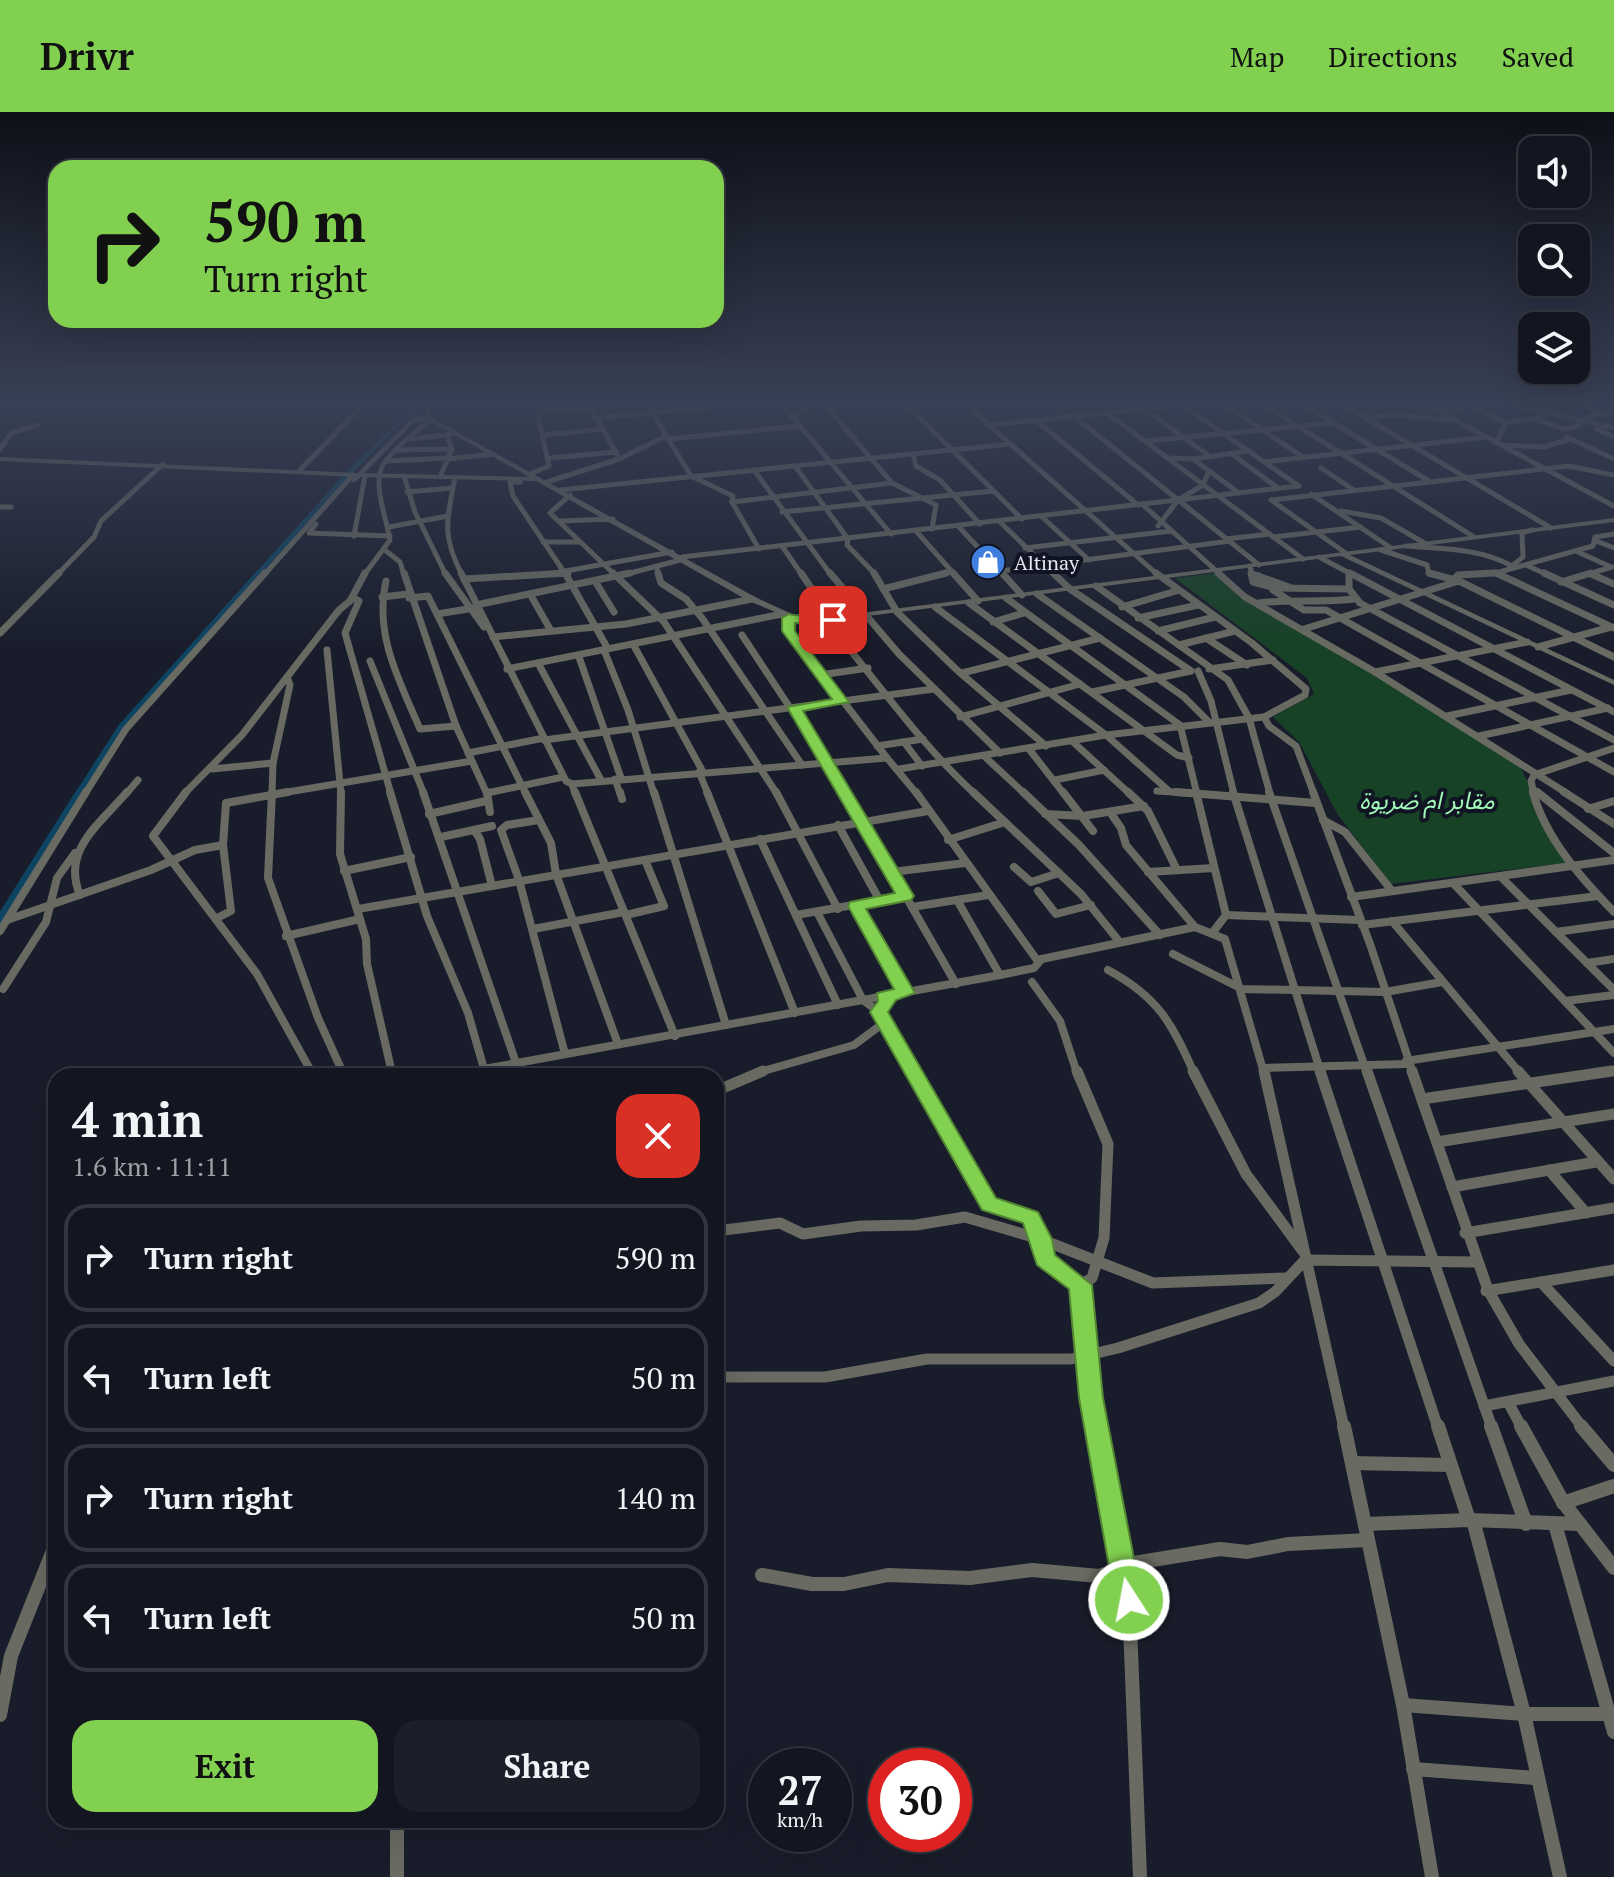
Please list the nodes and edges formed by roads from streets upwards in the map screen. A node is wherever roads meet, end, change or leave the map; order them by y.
1 (142, 483) edge
2 (351, 483) edge
3 (352, 483) edge
4 (358, 483) edge
5 (380, 483) edge
6 (405, 483) edge
7 (453, 483) edge
8 (510, 483) edge
9 (549, 483) edge
10 (622, 483) edge
11 (707, 483) edge
12 (763, 483) edge
13 (808, 483) edge
14 (849, 483) edge
15 (888, 483) edge
16 (892, 483) edge
17 (943, 483) edge
18 (985, 483) edge
19 (1054, 483) edge
20 (1114, 483) edge
21 (1157, 483) edge
22 (1202, 483) edge
23 (1206, 483) edge
24 (1226, 483) edge
25 (1272, 483) edge
26 (1295, 483) edge
27 (1344, 483) edge
28 (1385, 483) edge
29 (1410, 483) edge
30 (1475, 483) edge
31 (1572, 483) edge
32 (1299, 486) junction
33 (1389, 486) junction
34 (852, 487) junction
35 (452, 488) junction
36 (1278, 488) junction
37 (560, 490) junction
38 (1354, 490) junction
39 (993, 491) junction
40 (1259, 491) junction
41 (407, 492) junction
42 (814, 492) junction
43 (1239, 493) junction
44 (570, 495) junction
45 (953, 495) junction
46 (1221, 495) junction
47 (1313, 495) junction
48 (772, 497) junction
49 (924, 500) junction
50 (1178, 500) junction
51 (1272, 500) junction
52 (732, 502) junction
53 (1140, 505) junction
54 (869, 506) junction
55 (1614, 506) edge
56 (0, 507) edge
57 (11, 507) dead end
58 (825, 508) junction
59 (1334, 509) junction
60 (782, 512) junction
61 (1086, 512) junction
62 (448, 516) junction
63 (1041, 516) junction
64 (613, 519) junction
65 (1022, 519) junction
66 (560, 521) junction
67 (1612, 521) edge
68 (1000, 522) junction
69 (422, 523) junction
70 (1162, 523) junction
71 (980, 524) junction
72 (958, 526) junction
73 (389, 527) junction
74 (1361, 527) junction
75 (1551, 528) junction
76 (932, 529) junction
77 (1533, 530) junction
78 (916, 531) junction
79 (1171, 531) junction
80 (1317, 532) junction
81 (891, 534) junction
82 (1614, 534) edge
83 (1146, 535) junction
84 (1271, 535) junction
85 (354, 536) junction
86 (390, 536) junction
87 (1114, 537) junction
88 (1474, 537) junction
89 (848, 539) junction
90 (1228, 540) junction
91 (1596, 541) junction
92 (543, 542) junction
93 (580, 542) junction
94 (1070, 542) junction
95 (804, 544) junction
96 (1426, 544) junction
97 (782, 546) junction
98 (1406, 546) junction
99 (1190, 547) junction
100 (1025, 548) junction
101 (1391, 548) junction
102 (1614, 548) edge
103 (759, 549) junction
104 (1128, 549) junction
105 (385, 550) junction
106 (1381, 550) junction
107 (672, 552) junction
108 (1578, 552) junction
109 (1134, 554) junction
110 (1345, 554) junction
111 (1319, 557) junction
112 (683, 558) junction
113 (1303, 559) junction
114 (1089, 560) junction
115 (606, 564) junction
116 (1259, 565) junction
117 (1526, 565) junction
118 (656, 566) junction
119 (1043, 566) junction
120 (1510, 568) junction
121 (1613, 568) edge
122 (1000, 571) junction
123 (1217, 571) junction
124 (950, 572) junction
125 (1496, 573) junction
126 (565, 574) junction
127 (1252, 574) junction
128 (1590, 574) junction
129 (1349, 575) junction
130 (619, 576) junction
131 (1163, 578) junction
132 (464, 579) junction
133 (386, 581) dead end
134 (595, 581) junction
135 (1459, 581) junction
136 (1561, 582) junction
137 (1614, 584) edge
138 (572, 586) junction
139 (1096, 586) junction
140 (1289, 587) junction
141 (1238, 588) junction
142 (883, 589) junction
143 (1070, 589) junction
144 (1349, 589) junction
145 (1273, 590) junction
146 (1176, 591) junction
147 (1423, 593) junction
148 (530, 594) junction
149 (1037, 594) junction
150 (1022, 595) junction
151 (409, 596) junction
152 (382, 597) junction
153 (353, 598) junction
154 (1006, 598) junction
155 (752, 599) junction
156 (1354, 599) junction
157 (1284, 600) junction
158 (1396, 600) junction
159 (1252, 601) junction
160 (973, 602) junction
161 (1198, 605) junction
162 (1614, 605) edge
163 (472, 607) junction
164 (935, 607) junction
165 (1122, 607) junction
166 (1368, 608) junction
167 (695, 609) junction
168 (614, 612) dead end
169 (897, 612) junction
170 (436, 613) junction
171 (1024, 613) junction
172 (416, 616) junction
173 (659, 616) junction
174 (785, 616) junction
175 (863, 616) junction
176 (1215, 617) junction
177 (1138, 618) junction
178 (1337, 618) junction
179 (830, 621) junction
180 (993, 622) junction
181 (595, 625) junction
182 (1613, 628) edge
183 (550, 629) junction
184 (707, 629) junction
185 (1304, 629) junction
186 (1158, 631) junction
187 (1235, 631) junction
188 (0, 633) edge
189 (492, 634) junction
190 (673, 635) junction
191 (742, 635) dead end
192 (1100, 638) junction
193 (1206, 638) junction
194 (1574, 638) junction
195 (1527, 642) junction
196 (633, 644) junction
197 (1179, 645) junction
198 (1072, 647) junction
199 (1538, 647) junction
200 (1490, 649) junction
201 (327, 650) dead end
202 (606, 650) junction
203 (1039, 656) junction
204 (1458, 656) junction
205 (579, 657) junction
206 (1614, 657) edge
207 (1273, 660) junction
208 (370, 661) dead end
209 (538, 663) junction
210 (1007, 663) junction
211 (1421, 663) junction
212 (1247, 665) junction
213 (868, 668) junction
214 (507, 669) junction
215 (1212, 669) junction
216 (1194, 671) junction
217 (1375, 672) junction
218 (962, 673) junction
219 (820, 675) junction
220 (287, 677) junction
221 (1155, 677) junction
222 (1614, 683) edge
223 (1080, 684) junction
224 (1125, 684) junction
225 (934, 689) junction
226 (1571, 690) junction
227 (1092, 692) junction
228 (1049, 694) junction
229 (890, 695) junction
230 (1536, 698) junction
231 (842, 702) junction
232 (1003, 706) junction
233 (1497, 706) junction
234 (794, 707) junction
235 (1612, 709) edge
236 (767, 711) junction
237 (727, 716) junction
238 (1447, 716) junction
239 (960, 717) junction
240 (1264, 717) junction
241 (1572, 717) junction
242 (1247, 718) junction
243 (1212, 721) junction
244 (674, 723) junction
245 (1180, 725) junction
246 (1531, 725) junction
247 (456, 726) junction
248 (633, 726) junction
249 (605, 729) junction
250 (1146, 731) junction
251 (578, 733) junction
252 (1106, 735) junction
253 (1479, 736) junction
254 (544, 739) junction
255 (923, 739) junction
256 (1614, 740) edge
257 (1072, 741) junction
258 (904, 742) junction
259 (503, 745) junction
260 (877, 746) junction
261 (1046, 746) junction
262 (1614, 748) edge
263 (1029, 749) junction
264 (1000, 753) junction
265 (984, 756) junction
266 (470, 757) junction
267 (1588, 757) junction
268 (887, 758) junction
269 (1189, 758) junction
270 (940, 762) junction
271 (273, 763) junction
272 (829, 763) junction
273 (802, 765) junction
274 (922, 766) junction
275 (212, 769) junction
276 (762, 769) junction
277 (899, 769) junction
278 (1104, 770) junction
279 (413, 771) junction
280 (701, 772) junction
281 (1614, 772) edge
282 (1534, 775) junction
283 (388, 776) junction
284 (647, 776) junction
285 (618, 779) junction
286 (138, 780) dead end
287 (601, 780) junction
288 (1055, 780) junction
289 (567, 781) junction
290 (339, 785) junction
291 (524, 786) junction
292 (1532, 788) junction
293 (1157, 791) dead end
294 (1169, 791) junction
295 (1197, 793) junction
296 (1234, 796) junction
297 (269, 797) junction
298 (486, 797) junction
299 (622, 799) dead end
300 (1271, 799) junction
301 (1614, 801) edge
302 (1316, 803) junction
303 (1144, 806) junction
304 (1588, 809) junction
305 (928, 811) junction
306 (490, 812) dead end
307 (1110, 812) junction
308 (429, 814) junction
309 (1045, 814) junction
310 (1083, 816) junction
311 (539, 820) junction
312 (1323, 820) junction
313 (864, 821) junction
314 (1005, 822) junction
315 (1614, 824) edge
316 (838, 825) junction
317 (492, 826) dead end
318 (474, 830) junction
319 (1093, 831) dead end
320 (799, 832) junction
321 (441, 837) junction
322 (760, 839) junction
323 (948, 840) junction
324 (223, 845) junction
325 (726, 845) junction
326 (75, 853) junction
327 (1614, 853) edge
328 (671, 856) junction
329 (411, 857) junction
330 (171, 859) junction
331 (645, 860) junction
332 (1614, 860) edge
333 (965, 863) junction
334 (1574, 865) junction
335 (604, 866) junction
336 (1014, 867) dead end
337 (1214, 868) junction
338 (1177, 870) junction
339 (344, 871) junction
340 (892, 872) junction
341 (1148, 872) junction
342 (1059, 873) junction
343 (556, 874) junction
344 (1501, 877) junction
345 (519, 880) junction
346 (1453, 883) junction
347 (492, 886) junction
348 (1038, 891) dead end
349 (1392, 891) junction
350 (457, 892) junction
351 (80, 895) junction
352 (988, 895) junction
353 (423, 896) junction
354 (905, 896) junction
355 (1598, 896) junction
356 (1351, 897) junction
357 (957, 900) junction
358 (880, 901) junction
359 (1091, 905) junction
360 (1529, 905) junction
361 (49, 906) junction
362 (856, 906) junction
363 (912, 907) junction
364 (358, 909) junction
365 (838, 909) junction
366 (1480, 911) junction
367 (817, 912) junction
368 (1614, 912) edge
369 (625, 914) junction
370 (796, 915) junction
371 (1226, 915) junction
372 (1272, 917) junction
373 (217, 918) junction
374 (1314, 918) junction
375 (360, 919) junction
376 (3, 921) edge
377 (1392, 921) junction
378 (574, 922) junction
379 (1361, 922) junction
380 (1614, 924) edge
381 (1195, 927) junction
382 (533, 929) junction
383 (0, 931) edge
384 (1213, 932) junction
385 (1556, 932) junction
386 (1160, 935) junction
387 (286, 936) junction
388 (1118, 940) junction
389 (1173, 954) dead end
390 (1614, 959) edge
391 (1040, 961) junction
392 (1587, 963) junction
393 (1108, 970) dead end
394 (1000, 975) junction
395 (1032, 982) dead end
396 (1442, 982) junction
397 (956, 984) junction
398 (3, 989) dead end
399 (1242, 989) junction
400 (1295, 990) junction
401 (1339, 991) junction
402 (1385, 992) junction
403 (1614, 992) edge
404 (906, 993) junction
405 (884, 997) junction
406 (863, 1000) junction
407 (1565, 1001) junction
408 (838, 1005) junction
409 (879, 1012) junction
410 (795, 1013) junction
411 (885, 1022) junction
412 (726, 1025) junction
413 (1614, 1029) edge
414 (1594, 1032) junction
415 (675, 1036) junction
416 (618, 1044) junction
417 (1498, 1047) junction
418 (1614, 1053) edge
419 (565, 1054) junction
420 (1407, 1062) junction
421 (516, 1063) junction
422 (1319, 1067) junction
423 (1364, 1067) junction
424 (309, 1068) edge
425 (341, 1068) edge
426 (391, 1068) edge
427 (484, 1068) edge
428 (489, 1068) edge
429 (1263, 1068) junction
430 (1614, 1071) edge
431 (1529, 1083) junction
432 (724, 1087) edge
433 (1422, 1099) junction
434 (1614, 1114) edge
435 (1561, 1122) junction
436 (1437, 1142) junction
437 (1596, 1162) junction
438 (1549, 1170) junction
439 (1614, 1179) edge
440 (1452, 1187) junction
441 (1614, 1208) edge
442 (1586, 1213) junction
443 (724, 1230) edge
444 (1465, 1233) junction
445 (1041, 1239) junction
446 (1304, 1256) junction
447 (1383, 1261) junction
448 (1433, 1262) junction
449 (1475, 1262) junction
450 (1097, 1263) junction
451 (1614, 1270) edge
452 (1286, 1278) junction
453 (1541, 1282) junction
454 (1080, 1285) junction
455 (1486, 1291) junction
456 (1088, 1352) junction
457 (1614, 1361) edge
458 (724, 1377) edge
459 (1614, 1381) edge
460 (1555, 1392) junction
461 (1508, 1402) junction
462 (1484, 1406) junction
463 (1352, 1463) junction
464 (1449, 1465) junction
465 (1614, 1465) edge
466 (1614, 1486) edge
467 (1563, 1503) junction
468 (1471, 1520) junction
469 (1365, 1524) junction
470 (1526, 1524) junction
471 (1555, 1524) junction
472 (1580, 1524) junction
473 (1368, 1540) junction
474 (48, 1563) edge
475 (1123, 1568) junction
476 (1614, 1568) edge
477 (762, 1575) dead end
478 (1403, 1705) junction
479 (1524, 1714) junction
480 (1612, 1714) edge
481 (0, 1715) edge
482 (1614, 1732) edge
483 (1413, 1769) junction
484 (1536, 1778) junction
485 (397, 1828) edge
486 (397, 1877) edge
487 (1140, 1877) edge
488 (1432, 1877) edge
489 (1560, 1877) edge

1 - 188 street
2 - 376 street
3 - 85 street
4 - 85 street
5 - 73 street
6 - 41 street
7 - 35 street
8 - 92 street
9 - 37 street
10 - 37 street
11 - 52 street
12 - 48 street
13 - 42 street
14 - 34 street
15 - 34 street
16 - 49 street
17 - 45 street
18 - 39 street
19 - 61 street
20 - 53 street
21 - 50 street
22 - 50 street
23 - 46 street
24 - 43 street
25 - 36 street
26 - 32 street
27 - 38 street
28 - 33 street
29 - 33 street
30 - 75 street
31 - 55 street
32 - 36 street
32 - 47 street
33 - 38 street
33 - 88 street
34 - 42 street
34 - 54 street
35 - 41 street
35 - 62 street
36 - 40 street
37 - 44 street
38 - 47 street
39 - 45 street
39 - 65 street
40 - 43 street
40 - 51 street
41 - 69 street
42 - 48 street
42 - 58 street
43 - 46 street
44 - 64 street
44 - 66 street
45 - 49 street
45 - 71 street
46 - 50 street
46 - 84 street
47 - 51 street
47 - 59 street
48 - 52 street
48 - 60 street
49 - 54 street
49 - 76 street
50 - 53 street
50 - 70 street
50 - 90 street
51 - 80 street
52 - 103 street
53 - 61 street
53 - 70 street
54 - 58 street
54 - 81 street
56 - 57 street
58 - 60 street
58 - 89 street
59 - 74 street
59 - 96 street
60 - 95 street
61 - 63 street
61 - 87 street
62 - 69 street
62 - 132 street
63 - 65 street
63 - 94 street
64 - 66 street
64 - 107 street
65 - 68 street
66 - 93 street
67 - 75 street
68 - 71 street
68 - 100 street
69 - 73 street
69 - 163 street
70 - 79 street
70 - 83 street
71 - 72 street
72 - 76 street
72 - 122 street
73 - 86 street
74 - 80 street
74 - 101 street
75 - 77 street
76 - 78 street
77 - 88 street
77 - 120 street
78 - 81 street
78 - 124 street
79 - 83 street
79 - 99 street
80 - 84 street
80 - 110 street
81 - 89 street
82 - 91 street
83 - 87 street
83 - 104 street
84 - 90 street
84 - 113 street
85 - 86 street
86 - 105 street
87 - 94 street
87 - 104 street
88 - 96 street
89 - 95 street
89 - 142 street
90 - 99 street
90 - 116 street
91 - 102 street
91 - 108 street
92 - 93 street
92 - 126 street
93 - 115 street
94 - 100 street
94 - 114 street
95 - 97 street
95 - 175 street
96 - 98 street
97 - 103 street
97 - 179 street
98 - 101 street
98 - 120 street
99 - 109 street
99 - 123 street
100 - 119 street
101 - 106 street
103 - 112 street
104 - 109 street
105 - 151 street
105 - 153 street
106 - 110 street
106 - 135 street
107 - 112 street
107 - 115 street
108 - 117 street
108 - 121 street
109 - 114 street
109 - 131 street
110 - 111 street
110 - 147 street
111 - 113 street
111 - 129 street
112 - 118 street
112 - 155 street
113 - 116 street
114 - 119 street
115 - 126 street
115 - 130 street
116 - 127 street
117 - 120 street
117 - 136 street
118 - 130 street
118 - 167 street
119 - 122 street
119 - 143 street
120 - 125 street
121 - 128 street
122 - 150 street
123 - 127 street
123 - 131 street
123 - 141 street
124 - 142 street
124 - 160 street
125 - 135 street
125 - 182 street
126 - 132 street
126 - 138 street
127 - 140 street
127 - 141 street
127 - 145 street
128 - 136 street
128 - 137 street
129 - 144 street
129 - 158 street
130 - 134 street
130 - 173 street
131 - 139 street
131 - 146 street
132 - 163 street
133 - 152 street
134 - 138 street
134 - 168 street
135 - 147 street
135 - 194 street
136 - 162 street
138 - 148 street
138 - 181 street
139 - 143 street
139 - 165 street
140 - 144 street
140 - 145 street
141 - 159 street
142 - 169 street
143 - 149 street
143 - 216 street
144 - 156 street
145 - 157 street
146 - 161 street
146 - 165 street
147 - 158 street
147 - 195 street
148 - 163 street
148 - 183 street
149 - 150 street
149 - 192 street
150 - 154 street
151 - 152 street
151 - 170 street
151 - 172 street
152 - 247 street
153 - 220 street
153 - 283 street
154 - 160 street
154 - 171 street
155 - 167 street
155 - 174 street
156 - 157 street
156 - 166 street
157 - 159 street
157 - 178 street
158 - 166 street
158 - 200 street
159 - 185 street
160 - 164 street
160 - 180 street
161 - 176 street
161 - 177 street
163 - 170 street
163 - 189 street
164 - 169 street
164 - 210 street
165 - 177 street
166 - 178 street
166 - 204 street
167 - 173 street
167 - 184 street
169 - 175 street
169 - 218 street
170 - 172 street
170 - 259 street
171 - 180 street
171 - 198 street
172 - 247 street
173 - 181 street
173 - 190 street
174 - 179 street
174 - 184 street
174 - 219 street
175 - 179 street
175 - 225 street
176 - 186 street
176 - 187 street
177 - 186 street
178 - 185 street
178 - 211 street
179 - 213 street
180 - 203 street
181 - 183 street
181 - 202 street
182 - 194 street
183 - 189 street
184 - 190 street
184 - 236 street
185 - 217 street
186 - 197 street
187 - 193 street
187 - 207 street
189 - 214 street
190 - 196 street
190 - 237 street
191 - 234 street
192 - 198 street
192 - 221 street
193 - 197 street
193 - 212 street
194 - 199 street
194 - 206 street
195 - 199 street
195 - 200 street
196 - 202 street
196 - 244 street
197 - 215 street
198 - 203 street
198 - 224 street
199 - 222 street
200 - 204 street
200 - 226 street
201 - 290 street
202 - 205 street
202 - 248 street
203 - 210 street
203 - 223 street
204 - 211 street
204 - 230 street
205 - 209 street
205 - 249 street
207 - 212 street
207 - 240 street
208 - 279 street
209 - 214 street
209 - 251 street
210 - 218 street
210 - 228 street
211 - 217 street
211 - 233 street
212 - 215 street
213 - 219 street
213 - 229 street
214 - 254 street
215 - 216 street
215 - 242 street
216 - 221 street
216 - 243 street
217 - 238 street
218 - 232 street
219 - 231 street
220 - 271 street
220 - 275 street
221 - 224 street
221 - 243 street
223 - 227 street
223 - 228 street
224 - 227 street
224 - 245 street
225 - 229 street
225 - 239 street
226 - 230 street
226 - 235 street
227 - 250 street
228 - 232 street
228 - 252 street
229 - 231 street
229 - 255 street
230 - 233 street
230 - 241 street
231 - 234 street
231 - 260 street
232 - 239 street
232 - 261 street
233 - 238 street
233 - 246 street
234 - 236 street
234 - 272 street
235 - 241 street
236 - 237 street
236 - 273 street
237 - 244 street
237 - 276 street
238 - 253 street
239 - 264 street
240 - 242 street
240 - 302 street
241 - 246 street
241 - 256 street
242 - 243 street
242 - 300 street
243 - 245 street
243 - 296 street
244 - 248 street
244 - 280 street
245 - 250 street
245 - 269 street
246 - 253 street
246 - 267 street
247 - 266 street
248 - 249 street
248 - 284 street
249 - 251 street
249 - 285 street
250 - 252 street
250 - 269 street
251 - 254 street
251 - 287 street
252 - 257 street
252 - 294 street
253 - 282 street
254 - 259 street
254 - 289 street
255 - 258 street
255 - 270 street
257 - 261 street
257 - 278 street
258 - 260 street
258 - 274 street
259 - 266 street
259 - 291 street
260 - 268 street
261 - 263 street
262 - 267 street
263 - 264 street
263 - 288 street
264 - 265 street
265 - 270 street
265 - 309 street
266 - 279 street
266 - 298 street
267 - 281 street
267 - 282 street
268 - 272 street
268 - 277 street
269 - 295 street
270 - 274 street
270 - 314 street
271 - 275 street
271 - 297 street
272 - 273 street
272 - 313 street
273 - 276 street
274 - 277 street
275 - 330 street
276 - 280 street
276 - 320 street
277 - 305 street
278 - 288 street
278 - 303 street
279 - 283 street
279 - 308 street
280 - 284 street
280 - 325 street
282 - 292 street
282 - 304 street
283 - 290 street
283 - 329 street
284 - 285 street
284 - 328 street
285 - 287 street
285 - 299 street
286 - 326 street
287 - 289 street
288 - 310 street
289 - 291 street
289 - 335 street
290 - 297 street
290 - 339 street
291 - 298 street
291 - 311 street
292 - 327 street
292 - 334 street
293 - 294 street
294 - 295 street
295 - 296 street
295 - 337 street
296 - 300 street
296 - 372 street
297 - 324 street
297 - 387 street
298 - 306 street
298 - 308 street
300 - 302 street
300 - 374 street
301 - 304 street
302 - 312 street
303 - 307 street
303 - 338 street
304 - 315 street
305 - 313 street
305 - 323 street
307 - 310 street
307 - 341 street
308 - 321 street
309 - 310 street
309 - 386 street
310 - 319 street
311 - 343 street
311 - 345 street
312 - 349 street
312 - 356 street
313 - 316 street
313 - 340 street
314 - 323 street
314 - 342 street
316 - 320 street
316 - 358 street
317 - 318 street
318 - 321 street
318 - 347 street
320 - 322 street
320 - 365 street
321 - 350 street
322 - 325 street
322 - 370 street
323 - 333 street
324 - 330 street
324 - 373 street
325 - 328 street
325 - 410 street
326 - 351 street
326 - 361 street
328 - 331 street
328 - 412 street
329 - 339 street
329 - 353 street
330 - 351 street
330 - 373 street
331 - 335 street
331 - 369 street
332 - 334 street
333 - 340 street
333 - 352 street
334 - 344 street
334 - 355 street
335 - 343 street
335 - 369 street
336 - 342 street
337 - 338 street
337 - 371 street
338 - 341 street
339 - 364 street
340 - 354 street
341 - 381 street
342 - 359 street
343 - 345 street
343 - 378 street
344 - 346 street
344 - 360 street
345 - 347 street
345 - 382 street
346 - 349 street
346 - 366 street
347 - 350 street
348 - 359 street
349 - 356 street
350 - 353 street
350 - 421 street
351 - 361 street
352 - 357 street
352 - 391 street
353 - 364 street
353 - 427 street
354 - 358 street
354 - 363 street
355 - 360 street
355 - 368 street
356 - 379 street
357 - 363 street
357 - 394 street
358 - 362 street
359 - 388 street
360 - 366 street
360 - 385 street
361 - 376 street
361 - 398 street
362 - 365 street
362 - 404 street
363 - 397 street
364 - 375 street
365 - 367 street
366 - 377 street
366 - 407 street
367 - 370 street
367 - 406 street
369 - 378 street
369 - 415 street
370 - 408 street
371 - 372 street
371 - 384 street
372 - 374 street
372 - 400 street
373 - 424 street
374 - 379 street
374 - 401 street
375 - 387 street
375 - 426 street
376 - 383 street
377 - 379 street
377 - 396 street
378 - 382 street
378 - 416 street
379 - 402 street
380 - 385 street
381 - 384 street
381 - 386 street
382 - 419 street
384 - 399 street
385 - 392 street
386 - 388 street
387 - 425 street
388 - 391 street
389 - 399 street
390 - 392 street
391 - 394 street
392 - 403 street
393 - 446 street
394 - 397 street
395 - 450 street
396 - 402 street
396 - 417 street
397 - 404 street
399 - 400 street
399 - 429 street
400 - 401 street
400 - 422 street
401 - 402 street
401 - 423 street
402 - 420 street
403 - 407 street
404 - 405 street
405 - 406 street
405 - 409 street
406 - 408 street
406 - 409 street
407 - 414 street
408 - 410 street
409 - 411 street
410 - 412 street
411 - 432 street
411 - 445 street
412 - 415 street
413 - 414 street
414 - 417 street
414 - 418 street
415 - 416 street
416 - 419 street
417 - 420 street
417 - 431 street
419 - 421 street
420 - 423 street
420 - 433 street
421 - 428 street
422 - 423 street
422 - 429 street
422 - 447 street
423 - 448 street
429 - 446 street
430 - 431 street
431 - 433 street
431 - 435 street
433 - 436 street
434 - 435 street
435 - 436 street
435 - 437 street
436 - 440 street
437 - 438 street
437 - 439 street
438 - 440 street
438 - 442 street
440 - 444 street
441 - 442 street
442 - 444 street
443 - 445 street
444 - 449 street
445 - 450 street
445 - 454 street
446 - 447 street
446 - 452 street
446 - 463 street
447 - 448 street
447 - 464 street
448 - 449 street
448 - 462 street
449 - 455 street
450 - 452 street
450 - 454 street
451 - 453 street
452 - 456 street
453 - 455 street
453 - 457 street
454 - 456 street
455 - 460 street
456 - 458 street
456 - 475 street
459 - 460 street
460 - 461 street
460 - 465 street
461 - 462 street
461 - 467 street
462 - 470 street
463 - 464 street
463 - 469 street
464 - 468 street
466 - 467 street
467 - 472 street
468 - 469 street
468 - 470 street
468 - 479 street
469 - 473 street
470 - 471 street
471 - 472 street
471 - 480 street
472 - 476 street
473 - 475 street
473 - 478 street
474 - 481 street
475 - 477 street
475 - 487 street
478 - 479 street
478 - 483 street
479 - 480 street
479 - 484 street
480 - 482 street
483 - 484 street
483 - 488 street
484 - 489 street
485 - 486 street

